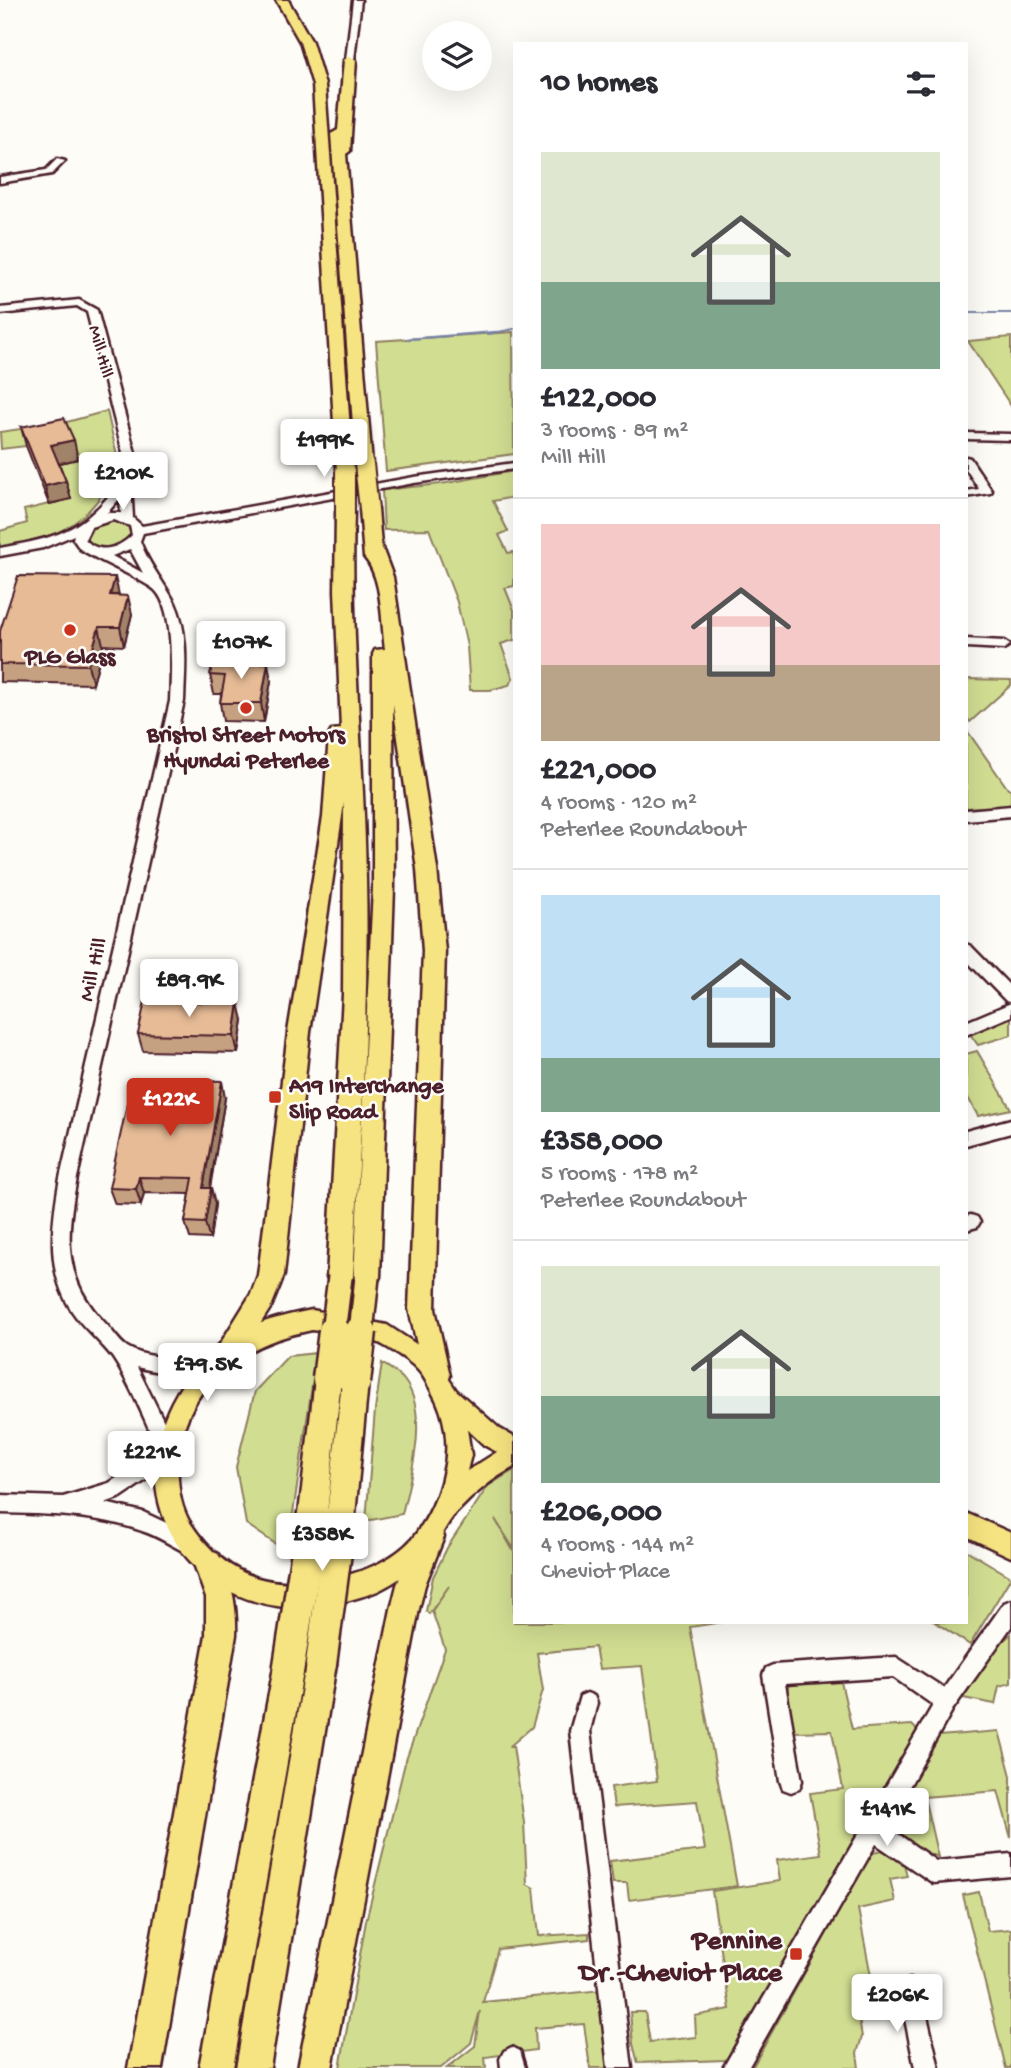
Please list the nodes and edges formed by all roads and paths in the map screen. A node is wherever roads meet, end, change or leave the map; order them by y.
1 (282, 0) edge
2 (296, 0) edge
3 (357, 0) edge
4 (350, 60) joint
5 (60, 161) dead end
6 (342, 169) junction
7 (0, 180) edge
8 (0, 311) edge
9 (968, 436) edge
10 (1011, 437) edge
11 (968, 463) edge
12 (513, 466) edge
13 (125, 484) junction
14 (968, 494) edge
15 (369, 509) joint
16 (127, 519) junction
17 (95, 520) junction
18 (82, 528) junction
19 (137, 536) junction
20 (371, 542) junction
21 (39, 545) junction
22 (93, 550) junction
23 (0, 552) edge
24 (154, 584) junction
25 (345, 625) junction
26 (968, 643) edge
27 (1004, 645) dead end
28 (1011, 811) edge
29 (968, 815) edge
30 (968, 952) edge
31 (1011, 998) edge
32 (1011, 1009) edge
33 (968, 1028) edge
34 (1011, 1126) edge
35 (968, 1137) edge
36 (119, 1352) junction
37 (226, 1353) junction
38 (437, 1376) junction
39 (342, 1381) junction
40 (450, 1398) junction
41 (513, 1448) edge
42 (166, 1451) junction
43 (513, 1456) edge
44 (0, 1504) edge
45 (66, 1505) junction
46 (447, 1507) junction
47 (313, 1513) joint
48 (968, 1525) edge
49 (430, 1536) junction
50 (1011, 1545) edge
51 (199, 1554) junction
52 (1011, 1610) edge
53 (321, 1664) joint
54 (288, 1672) joint
55 (587, 1703) dead end
56 (946, 1703) junction
57 (791, 1781) dead end
58 (873, 1829) junction
59 (1011, 1865) edge
60 (910, 1990) dead end
61 (145, 2068) edge
62 (216, 2068) edge
63 (253, 2068) edge
64 (315, 2068) edge
65 (620, 2068) edge
66 (735, 2068) edge
67 (927, 2068) edge

1 - 25 highway, bridge
2 - 6 highway
3 - 4 street
4 - 6 highway
5 - 7 street
6 - 15 highway, bridge
8 - 13 street, Mill Hill
9 - 10 street
11 - 14 street
12 - 19 street
13 - 16 street, Mill Hill
13 - 17 street
15 - 20 highway
16 - 17 street
16 - 19 street
17 - 18 street
18 - 21 street
18 - 22 street
19 - 22 street
19 - 24 street, Mill Hill
20 - 38 highway
20 - 39 highway, bridge
21 - 22 street
21 - 23 street
22 - 24 street, Mill Hill
24 - 36 street, Mill Hill
25 - 37 highway
25 - 39 highway, bridge
26 - 27 street
28 - 29 street
30 - 31 street
32 - 33 street
34 - 35 street
36 - 37 street, Mill Hill
36 - 42 street, Mill Hill
37 - 38 main road
37 - 42 main road
38 - 40 main road
39 - 47 highway
39 - 53 highway, bridge
40 - 41 main road
40 - 46 main road
42 - 45 street
42 - 51 main road
43 - 46 main road
44 - 45 street
45 - 51 street
46 - 49 main road
47 - 54 highway, bridge
48 - 50 main road
49 - 51 main road
49 - 64 highway
51 - 61 highway
52 - 56 street
53 - 63 highway
54 - 62 highway
55 - 65 street
56 - 57 street
56 - 58 street
58 - 59 street
58 - 66 street
60 - 67 street

